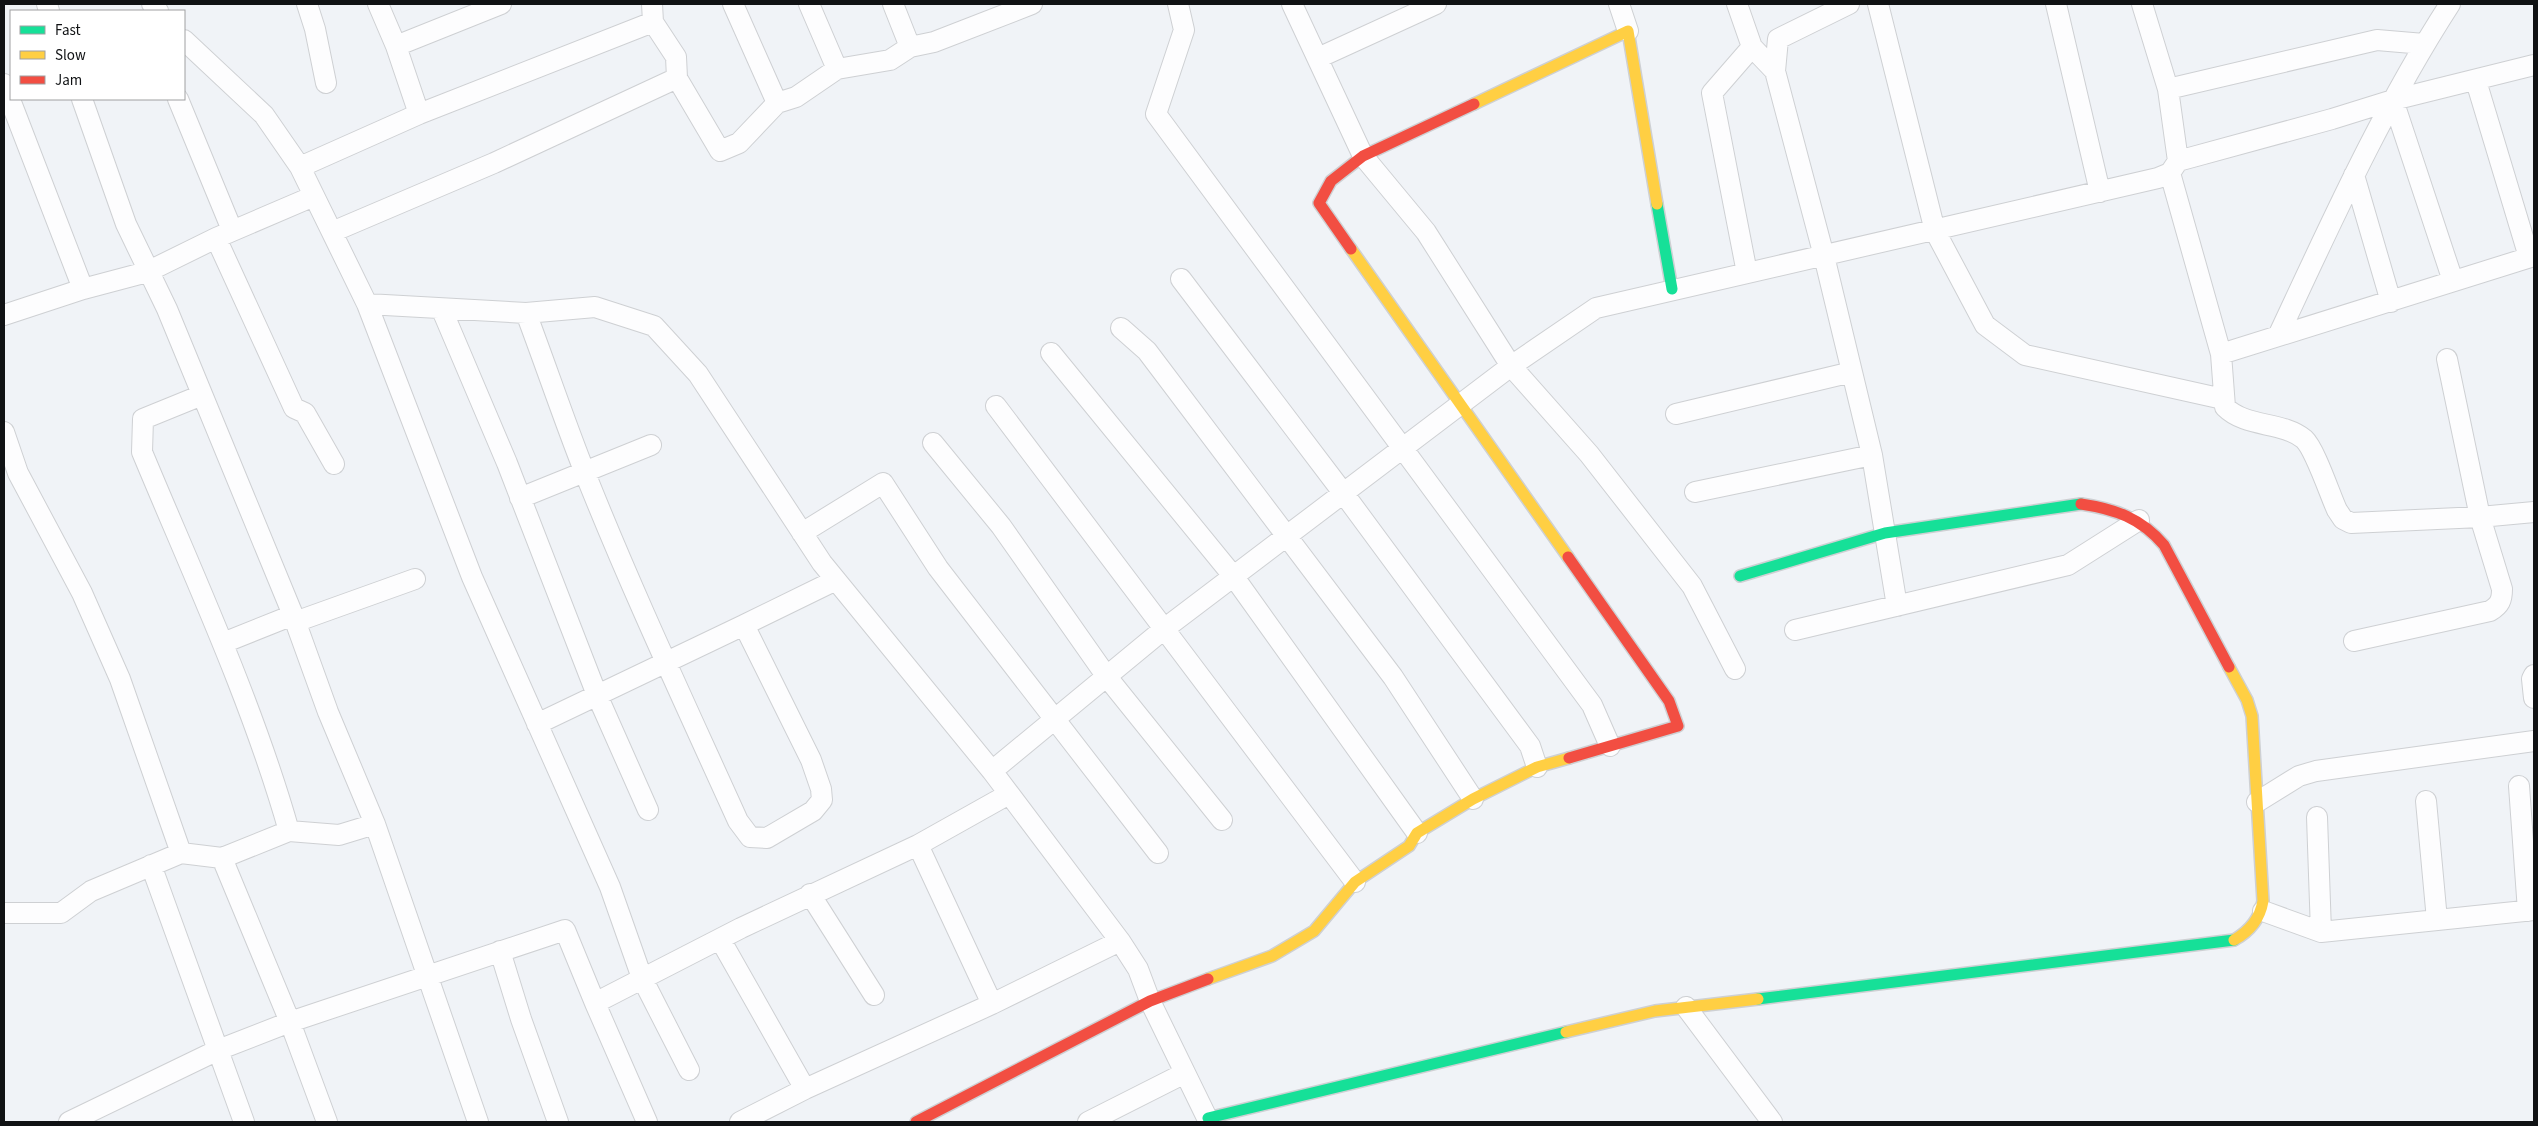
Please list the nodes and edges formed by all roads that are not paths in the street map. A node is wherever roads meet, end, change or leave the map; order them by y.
1 (307, 4) edge
2 (378, 4) edge
3 (501, 4) edge
4 (733, 4) edge
5 (809, 4) edge
6 (893, 4) edge
7 (1032, 4) edge
8 (1178, 4) edge
9 (1292, 4) edge
10 (1436, 4) edge
11 (1620, 4) edge
12 (1737, 4) edge
13 (1849, 4) edge
14 (1878, 4) edge
15 (2056, 4) edge
16 (2142, 4) edge
17 (2450, 4) edge
18 (652, 13) edge
19 (1628, 31) junction
20 (185, 41) edge
21 (2424, 44) junction
22 (396, 46) junction
23 (910, 47) junction
24 (1752, 47) junction
25 (1318, 58) junction
26 (2534, 65) edge
27 (837, 69) junction
28 (1775, 71) junction
29 (677, 78) junction
30 (2476, 81) junction
31 (326, 83) dead end
32 (4, 84) edge
33 (2168, 89) junction
34 (10, 99) edge
35 (10, 100) edge
36 (82, 100) edge
37 (178, 100) edge
38 (2393, 100) junction
39 (778, 103) junction
40 (419, 114) junction
41 (1363, 156) junction
42 (300, 167) junction
43 (2174, 167) junction
44 (2354, 175) junction
45 (2100, 192) junction
46 (314, 196) junction
47 (332, 232) junction
48 (1935, 232) junction
49 (224, 234) junction
50 (1824, 256) junction
51 (2532, 256) edge
52 (147, 272) junction
53 (1747, 273) junction
54 (1181, 279) dead end
55 (2453, 281) junction
56 (83, 288) junction
57 (1672, 289) junction
58 (2391, 302) junction
59 (367, 304) junction
60 (442, 310) junction
61 (526, 313) junction
62 (4, 315) edge
63 (1122, 328) dead end
64 (2278, 336) junction
65 (1051, 353) dead end
66 (2221, 354) junction
67 (2447, 359) dead end
68 (1510, 366) junction
69 (1852, 372) junction
70 (202, 395) junction
71 (2223, 399) junction
72 (1461, 404) junction
73 (996, 406) dead end
74 (1676, 414) dead end
75 (4, 432) edge
76 (933, 443) dead end
77 (652, 445) dead end
78 (1402, 448) junction
79 (1872, 455) junction
80 (334, 464) dead end
81 (584, 471) junction
82 (1695, 492) dead end
83 (1344, 494) junction
84 (520, 498) junction
85 (2534, 512) edge
86 (2480, 517) junction
87 (2139, 520) junction
88 (802, 532) junction
89 (1885, 533) junction
90 (1287, 536) junction
91 (1740, 576) dead end
92 (1234, 577) junction
93 (415, 579) dead end
94 (836, 580) junction
95 (1897, 606) junction
96 (294, 619) junction
97 (744, 625) junction
98 (1164, 629) junction
99 (1795, 630) dead end
100 (2354, 640) dead end
101 (223, 643) junction
102 (667, 662) junction
103 (1735, 669) dead end
104 (2534, 675) edge
105 (1107, 677) junction
106 (597, 695) junction
107 (2534, 698) edge
108 (1056, 719) junction
109 (537, 724) junction
110 (2534, 741) edge
111 (1610, 746) junction
112 (1537, 767) junction
113 (992, 771) junction
114 (2519, 786) dead end
115 (1008, 794) junction
116 (1473, 799) junction
117 (2426, 801) dead end
118 (2257, 802) junction
119 (648, 810) dead end
120 (2317, 817) dead end
121 (1222, 820) dead end
122 (375, 824) junction
123 (289, 832) junction
124 (1417, 833) junction
125 (918, 845) junction
126 (180, 853) junction
127 (1158, 853) dead end
128 (222, 858) junction
129 (151, 865) junction
130 (1355, 882) junction
131 (810, 894) junction
132 (2263, 911) junction
133 (2531, 911) edge
134 (4, 913) edge
135 (2437, 920) junction
136 (2320, 932) junction
137 (720, 939) junction
138 (1120, 941) junction
139 (500, 951) junction
140 (427, 976) junction
141 (642, 978) junction
142 (874, 995) dead end
143 (1150, 1001) junction
144 (595, 1004) junction
145 (992, 1004) junction
146 (1686, 1008) junction
147 (290, 1022) junction
148 (218, 1050) junction
149 (689, 1070) dead end
150 (1185, 1074) junction
151 (805, 1089) junction
152 (1209, 1120) edge
153 (69, 1122) edge
154 (244, 1122) edge
155 (327, 1122) edge
156 (478, 1122) edge
157 (558, 1122) edge
158 (646, 1122) edge
159 (740, 1122) edge
160 (916, 1122) edge
161 (1088, 1122) edge
162 (1772, 1122) edge

1 - 31 street
2 - 22 street
3 - 22 street
4 - 39 street
5 - 27 street
6 - 23 street
7 - 23 street
8 - 78 street
9 - 25 street
10 - 25 street
11 - 19 street
12 - 24 street
13 - 28 street
14 - 48 street
15 - 45 street
16 - 33 street
17 - 21 street
18 - 29 street
18 - 40 street
19 - 41 street
19 - 57 street
20 - 42 street
21 - 33 street
21 - 38 street
22 - 40 street
23 - 27 street
24 - 28 street
24 - 53 street
25 - 41 street
26 - 30 street
27 - 39 street
28 - 50 street
29 - 39 street
29 - 47 street
30 - 38 street
30 - 51 street
32 - 34 street
33 - 43 street
35 - 56 street
36 - 52 street
37 - 49 street
38 - 43 street
38 - 44 street
38 - 55 street
40 - 42 street
41 - 68 street
41 - 72 street
42 - 46 street
43 - 45 street
43 - 66 street
44 - 58 street
44 - 64 street
45 - 48 street
46 - 47 street
46 - 49 street
47 - 59 street
48 - 50 street
48 - 71 street
49 - 52 street
49 - 80 street
50 - 53 street
50 - 69 street
51 - 55 street
52 - 56 street
52 - 70 street
53 - 57 street
54 - 83 street
55 - 58 street
56 - 62 street
57 - 68 street
58 - 64 street
59 - 60 street
59 - 109 street
60 - 61 street
60 - 84 street
61 - 81 street
61 - 88 street
63 - 90 street
64 - 66 street
65 - 92 street
66 - 71 street
67 - 86 street
68 - 72 street
68 - 103 street
69 - 74 street
69 - 79 street
70 - 96 street
70 - 101 street
71 - 86 street
72 - 78 street
72 - 111 street
73 - 98 street
75 - 126 street
76 - 105 street
77 - 81 street
78 - 83 street
78 - 111 street
79 - 82 street
79 - 89 street
81 - 84 street
81 - 102 street
83 - 90 street
83 - 112 street
84 - 106 street
85 - 86 street
86 - 100 street
87 - 89 street
87 - 95 street
87 - 118 street
88 - 94 street
88 - 108 street
89 - 91 street
89 - 95 street
90 - 92 street
90 - 116 street
92 - 98 street
92 - 124 street
93 - 96 street
94 - 97 street
94 - 113 street
95 - 99 street
96 - 101 street
96 - 122 street
97 - 102 street
97 - 102 street
98 - 105 street
98 - 130 street
101 - 123 street
102 - 106 street
104 - 107 street
105 - 108 street
105 - 121 street
106 - 109 street
106 - 119 street
108 - 113 street
108 - 127 street
109 - 141 street
110 - 118 street
111 - 112 street
112 - 116 street
113 - 115 street
114 - 133 street
115 - 125 street
115 - 138 street
116 - 124 street
117 - 135 street
118 - 132 street
120 - 136 street
122 - 123 street
122 - 140 street
123 - 128 street
124 - 130 street
125 - 131 street
125 - 145 street
126 - 128 street
126 - 129 street
128 - 147 street
129 - 134 street
129 - 148 street
130 - 143 street
131 - 137 street
131 - 142 street
132 - 136 street
132 - 146 street
133 - 135 street
135 - 136 street
137 - 141 street
137 - 151 street
138 - 143 street
138 - 145 street
139 - 140 street
139 - 144 street
139 - 157 street
140 - 147 street
140 - 156 street
141 - 144 street
141 - 149 street
143 - 150 street
143 - 160 street
144 - 158 street
145 - 151 street
146 - 152 street
146 - 162 street
147 - 148 street
147 - 155 street
148 - 153 street
148 - 154 street
150 - 152 street
150 - 161 street
151 - 159 street

